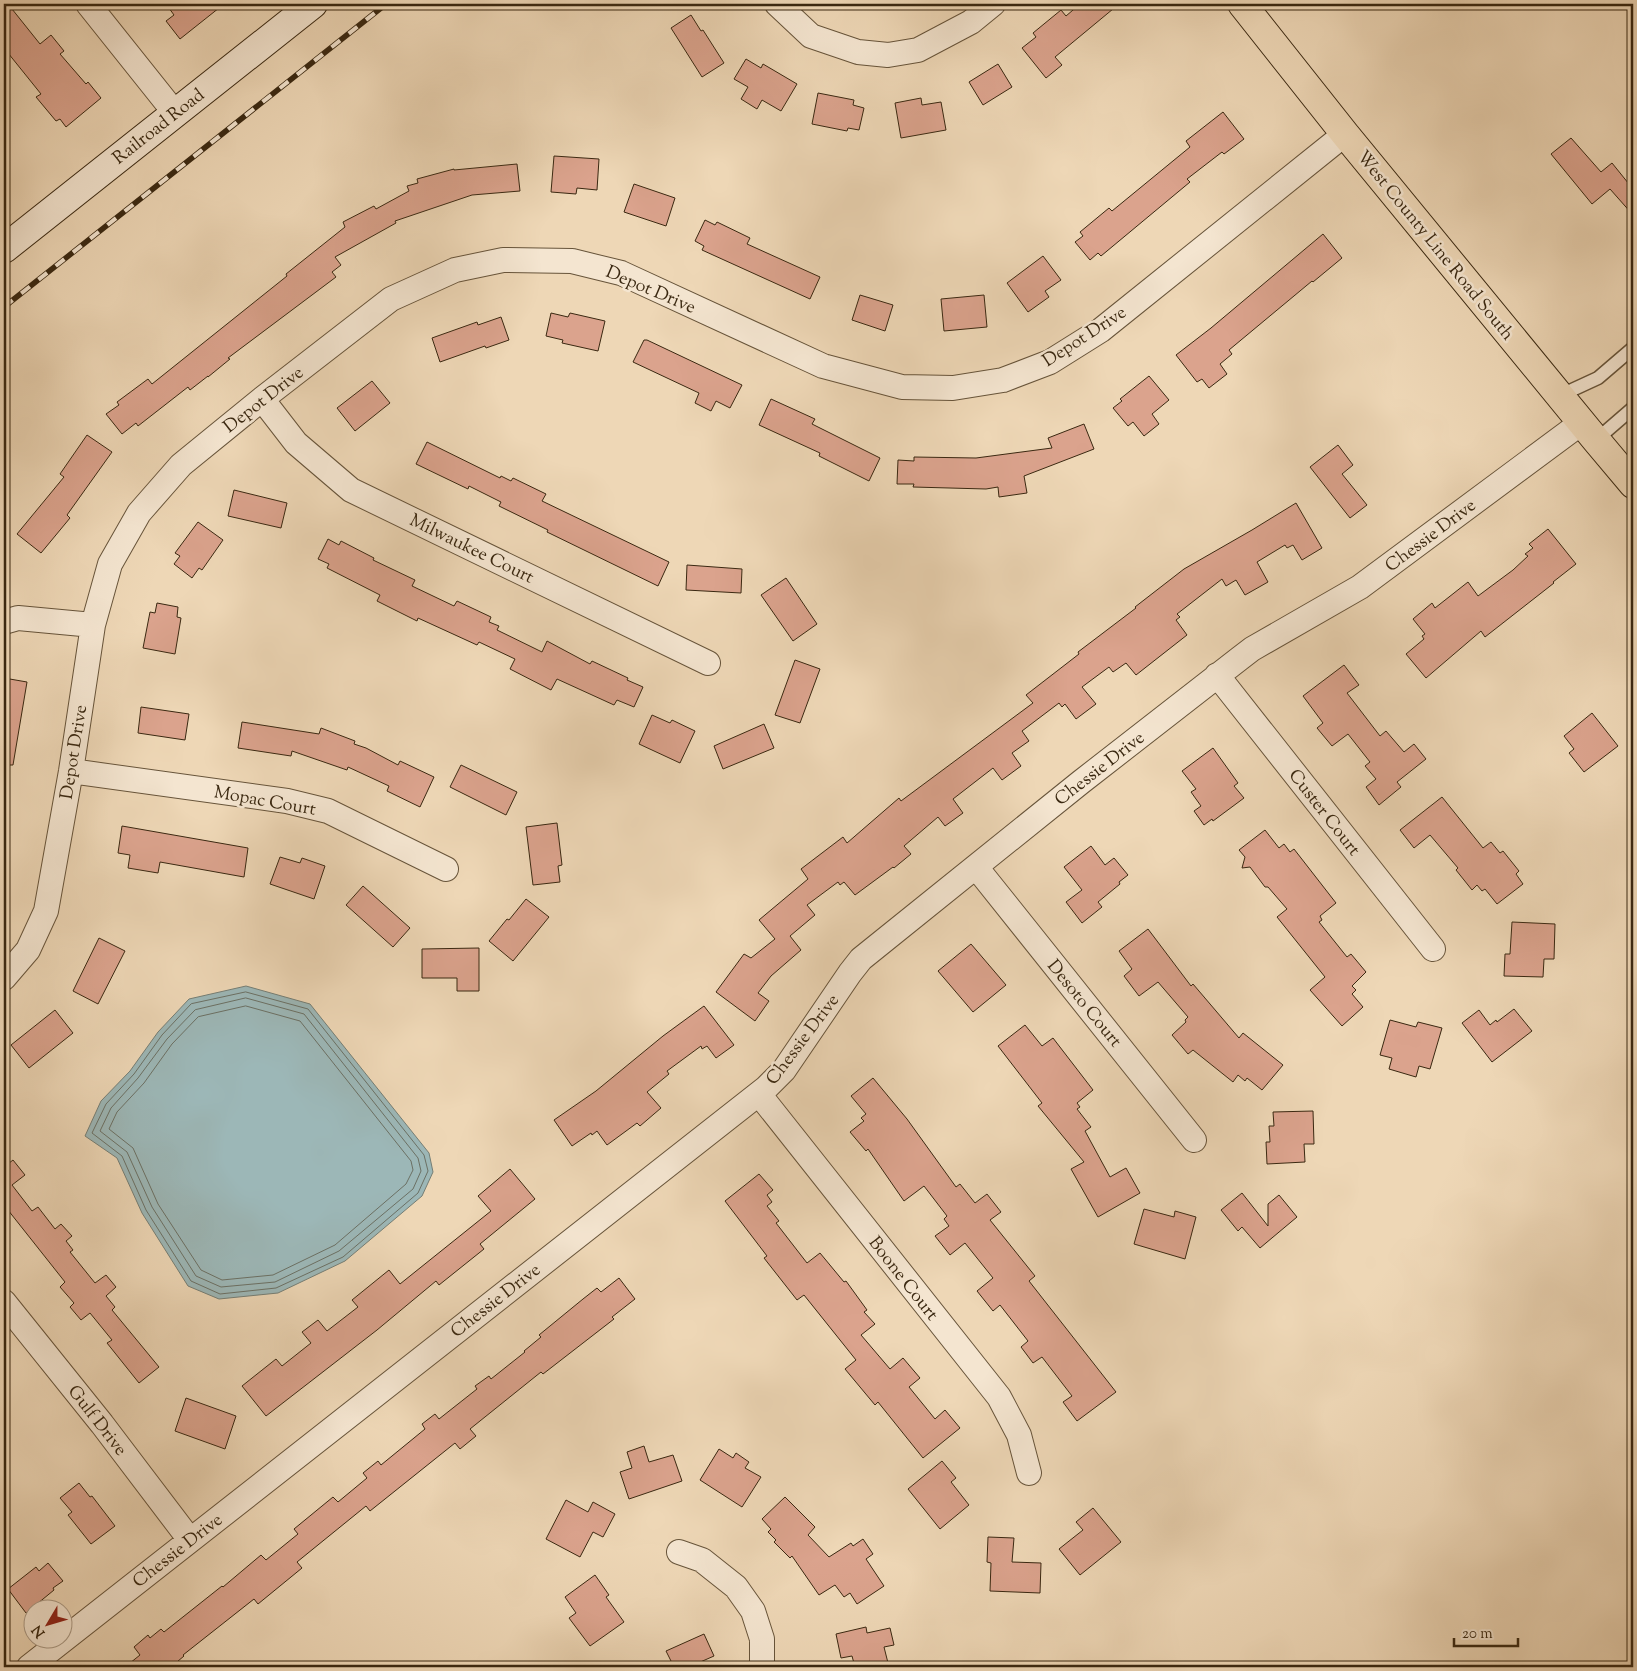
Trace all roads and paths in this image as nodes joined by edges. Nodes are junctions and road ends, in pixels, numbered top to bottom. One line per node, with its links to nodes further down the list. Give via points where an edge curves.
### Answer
1 (88, 4): 6 (street)
2 (313, 4): 6 (street, Railroad Road)
3 (777, 4): 4 (street, via 811,36 858,52 888,55 918,50 971,22)
4 (993, 4)
5 (1242, 4): 7 (main road, West County Line Road South)
6 (175, 113): 8 (street, Railroad Road)
7 (1345, 134): 10 (main road, West County Line Road South); 11 (street, Depot Drive, via 1101,330 1050,362 1003,380 953,388 902,386 823,366 621,273 572,261 503,260 455,270 391,300)
8 (4, 249)
9 (1633, 348): 10 (lane, via 1598,378)
10 (1559, 396): 13 (main road, West County Line Road South)
11 (262, 400): 16 (street, Depot Drive, via 180,465 139,513 110,564); 17 (street, Milwaukee Court, via 296,444 351,490)
12 (1633, 408): 13 (lane)
13 (1588, 432): 14 (main road, West County Line Road South); 18 (street, Chessie Drive, via 1360,587 1252,649)
14 (1633, 484)
15 (4, 622): 16 (street, via 18,618)
16 (93, 625): 19 (street, Depot Drive)
17 (708, 663)
18 (1217, 675): 20 (street, Chessie Drive); 22 (street, Custer Court)
19 (71, 771): 21 (street, Mopac Court, via 288,801 328,811); 23 (street, Depot Drive, via 46,911 28,950)
20 (976, 867): 24 (street, Chessie Drive, via 861,959 784,1070); 25 (street, Desoto Court)
21 (446, 869)
22 (1433, 948)
23 (4, 978)
24 (759, 1094): 27 (street, Boone Court, via 999,1397 1019,1435); 28 (street, Chessie Drive)
25 (1194, 1140)
26 (6, 1308): 28 (street, Gulf Drive, via 108,1432)
27 (1029, 1473)
28 (190, 1540): 30 (street, Chessie Drive)
29 (679, 1552): 31 (street, via 702,1560 736,1587 753,1611 762,1639)
30 (29, 1667)
31 (762, 1667)

